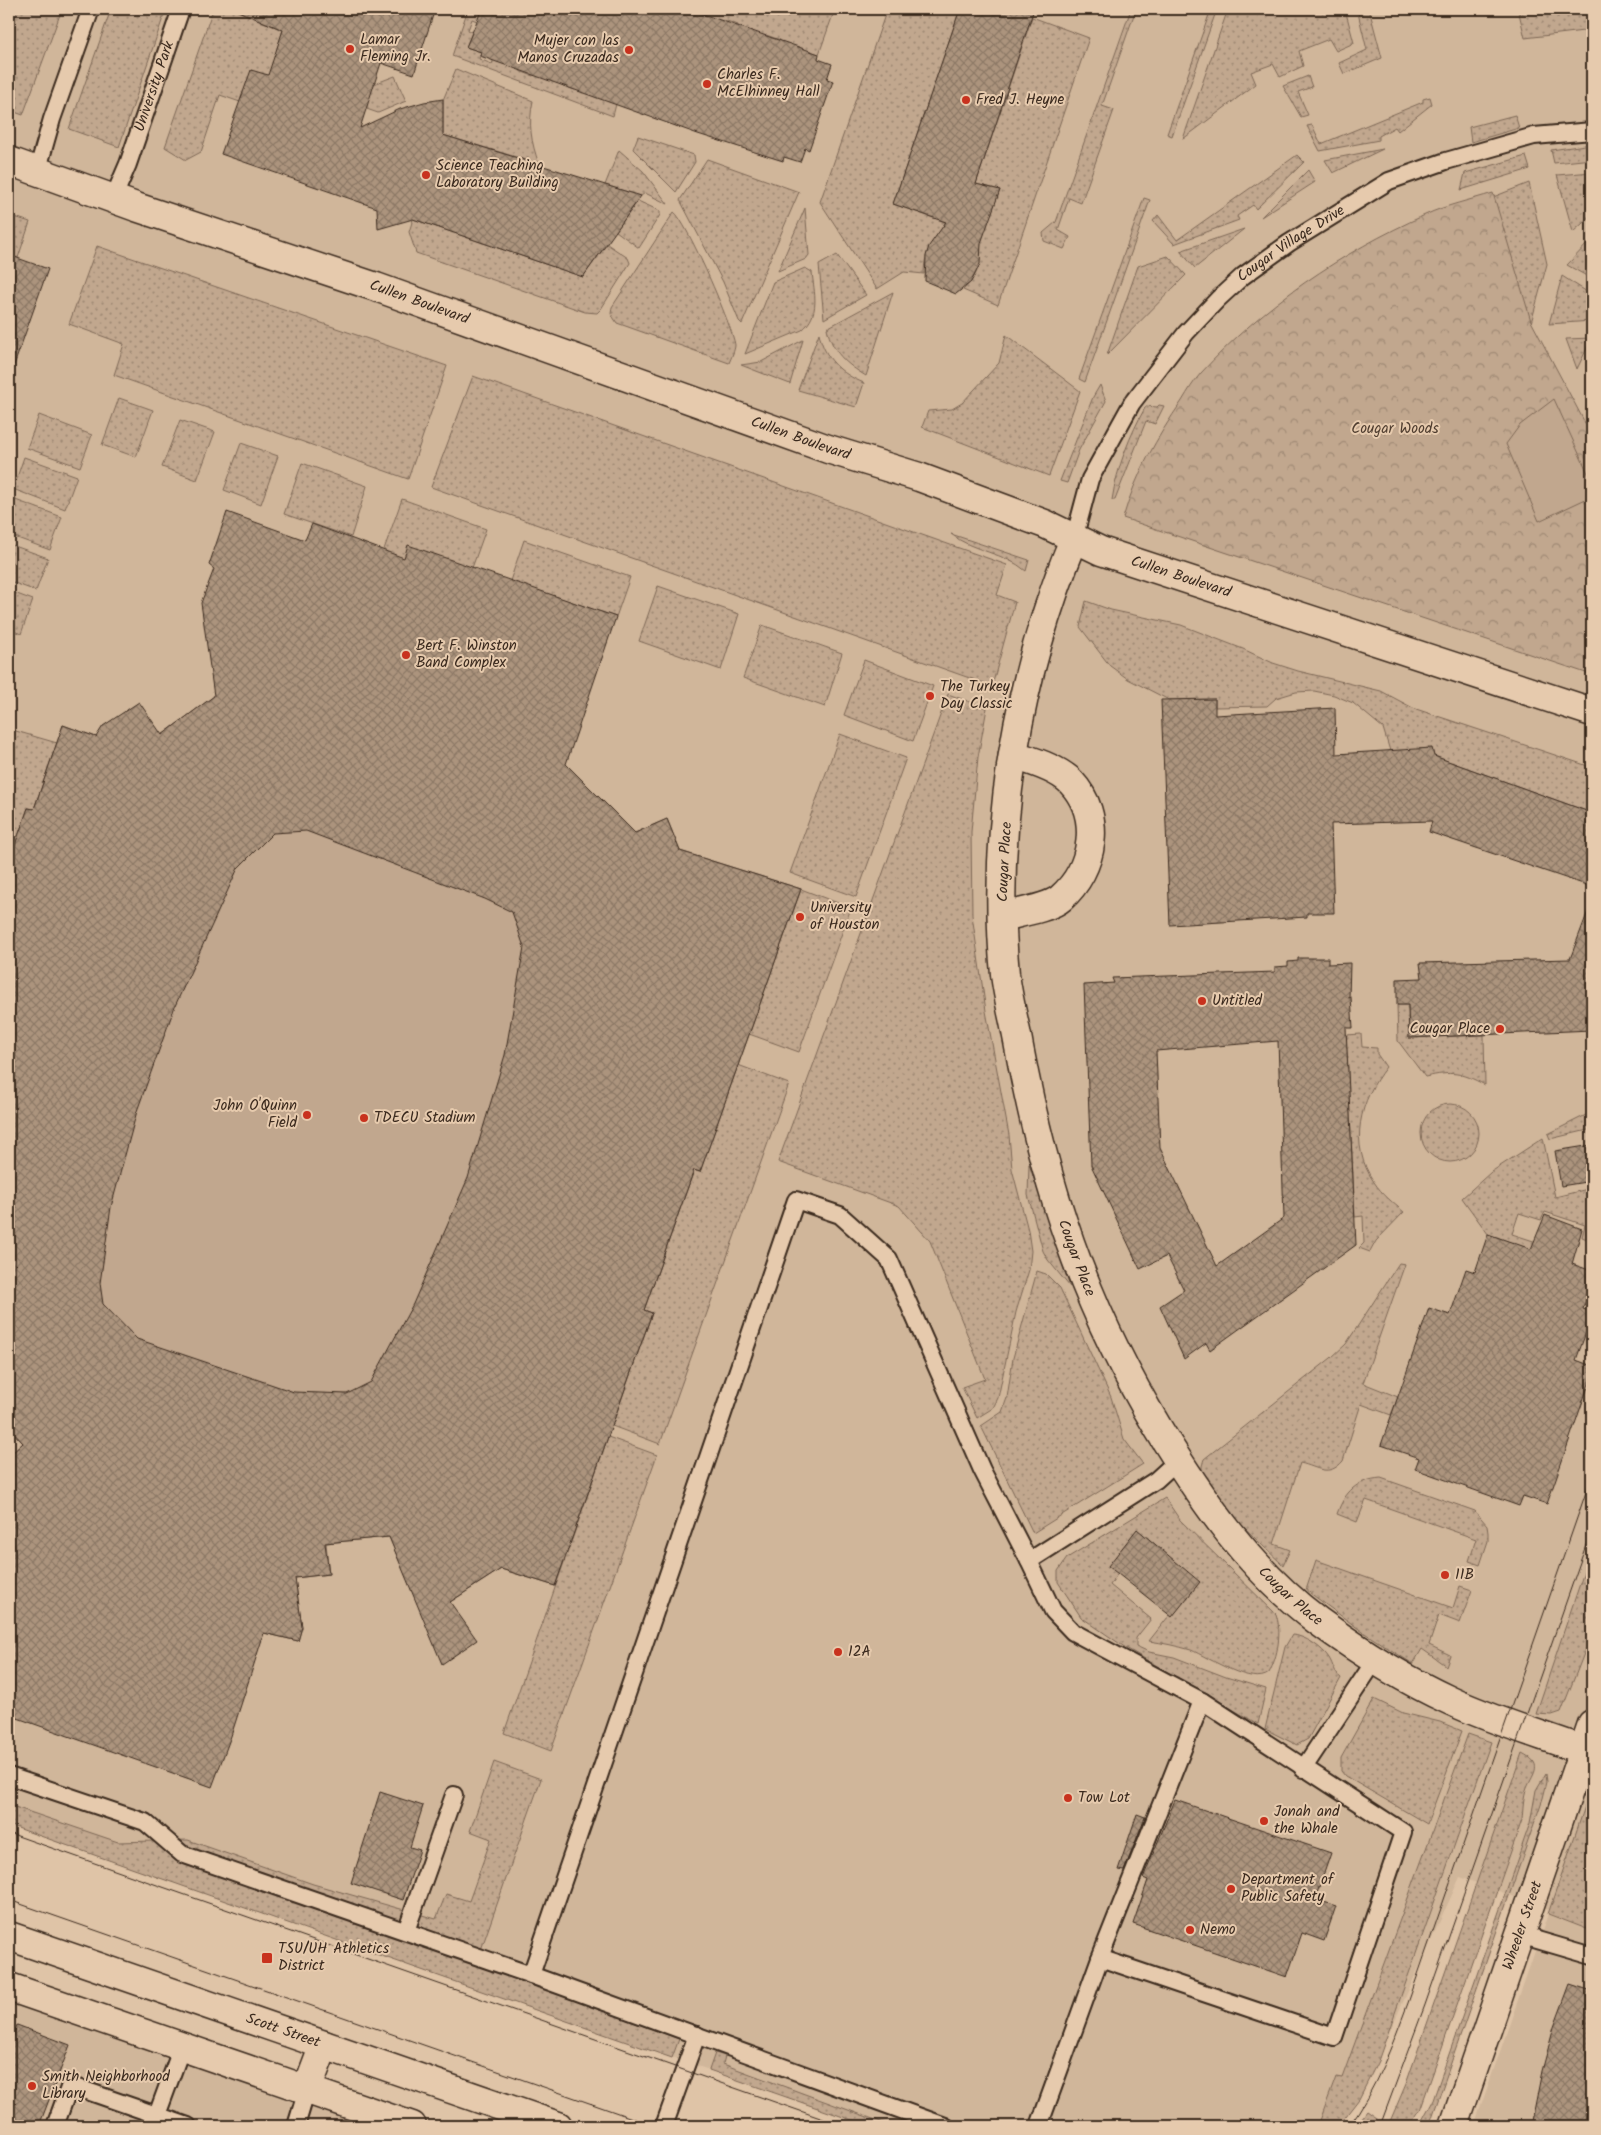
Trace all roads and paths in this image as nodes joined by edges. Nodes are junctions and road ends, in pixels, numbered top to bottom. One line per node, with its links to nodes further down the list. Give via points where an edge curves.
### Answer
1 (91, 9): 5 (lane)
2 (181, 9): 6 (lane, University Park)
3 (1592, 131): 7 (lane, Cougar Village Drive, via 1534,136 1389,181 1289,243 1243,276 1186,333 1132,403 1086,490)
4 (9, 161): 5 (street, Cullen Boulevard)
5 (37, 172): 6 (street, Cullen Boulevard)
6 (113, 199): 7 (street, Cullen Boulevard, via 386,290 828,449 919,477 1045,524)
7 (1074, 539): 8 (street, Cullen Boulevard, via 1110,554); 9 (street, Cougar Place, via 1036,646)
8 (1592, 712)
9 (1013, 755): 10 (street, Cougar Place, via 1003,851); 10 (street, via 1039,763 1071,782 1088,807 1092,842 1079,877 1060,900)
10 (1002, 917): 11 (street, Cougar Place, via 1006,977 1032,1116 1054,1196 1106,1334)
11 (1178, 1460): 12 (lane, via 1156,1480); 13 (street, Cougar Place, via 1227,1530 1283,1590 1317,1620)
12 (1028, 1561): 14 (lane, via 1053,1611 1073,1632); 25 (lane, via 982,1470 889,1259 840,1215 796,1200)
13 (1376, 1659): 16 (street, Cougar Place, via 1452,1702); 17 (lane)
14 (1202, 1701): 17 (lane); 24 (lane)
15 (1592, 1724): 16 (street, Wheeler Street)
16 (1583, 1750): 21 (street, Wheeler Street)
17 (1303, 1769): 24 (lane, via 1403,1832 1334,2037)
18 (9, 1776): 20 (lane, via 145,1822 182,1854)
19 (454, 1795): 20 (lane)
20 (406, 1932): 25 (lane)
21 (1520, 1935): 23 (lane); 40 (street, Wheeler Street)
22 (9, 1936): 28 (street, Scott Street)
23 (1592, 1956)
24 (1100, 1958): 39 (lane)
25 (531, 1975): 27 (lane)
26 (9, 1987): 29 (street)
27 (697, 2035): 37 (lane); 38 (lane)
28 (324, 2045): 30 (street); 36 (street, Scott Street)
29 (182, 2047): 30 (street); 31 (lane)
30 (307, 2090): 32 (street); 35 (lane)
31 (157, 2115): 33 (lane, via 70,2085); 34 (lane)
32 (406, 2125)
33 (55, 2126)
34 (188, 2126)
35 (296, 2126)
36 (558, 2126)
37 (664, 2126)
38 (945, 2126)
39 (1039, 2126)
40 (1454, 2126)

